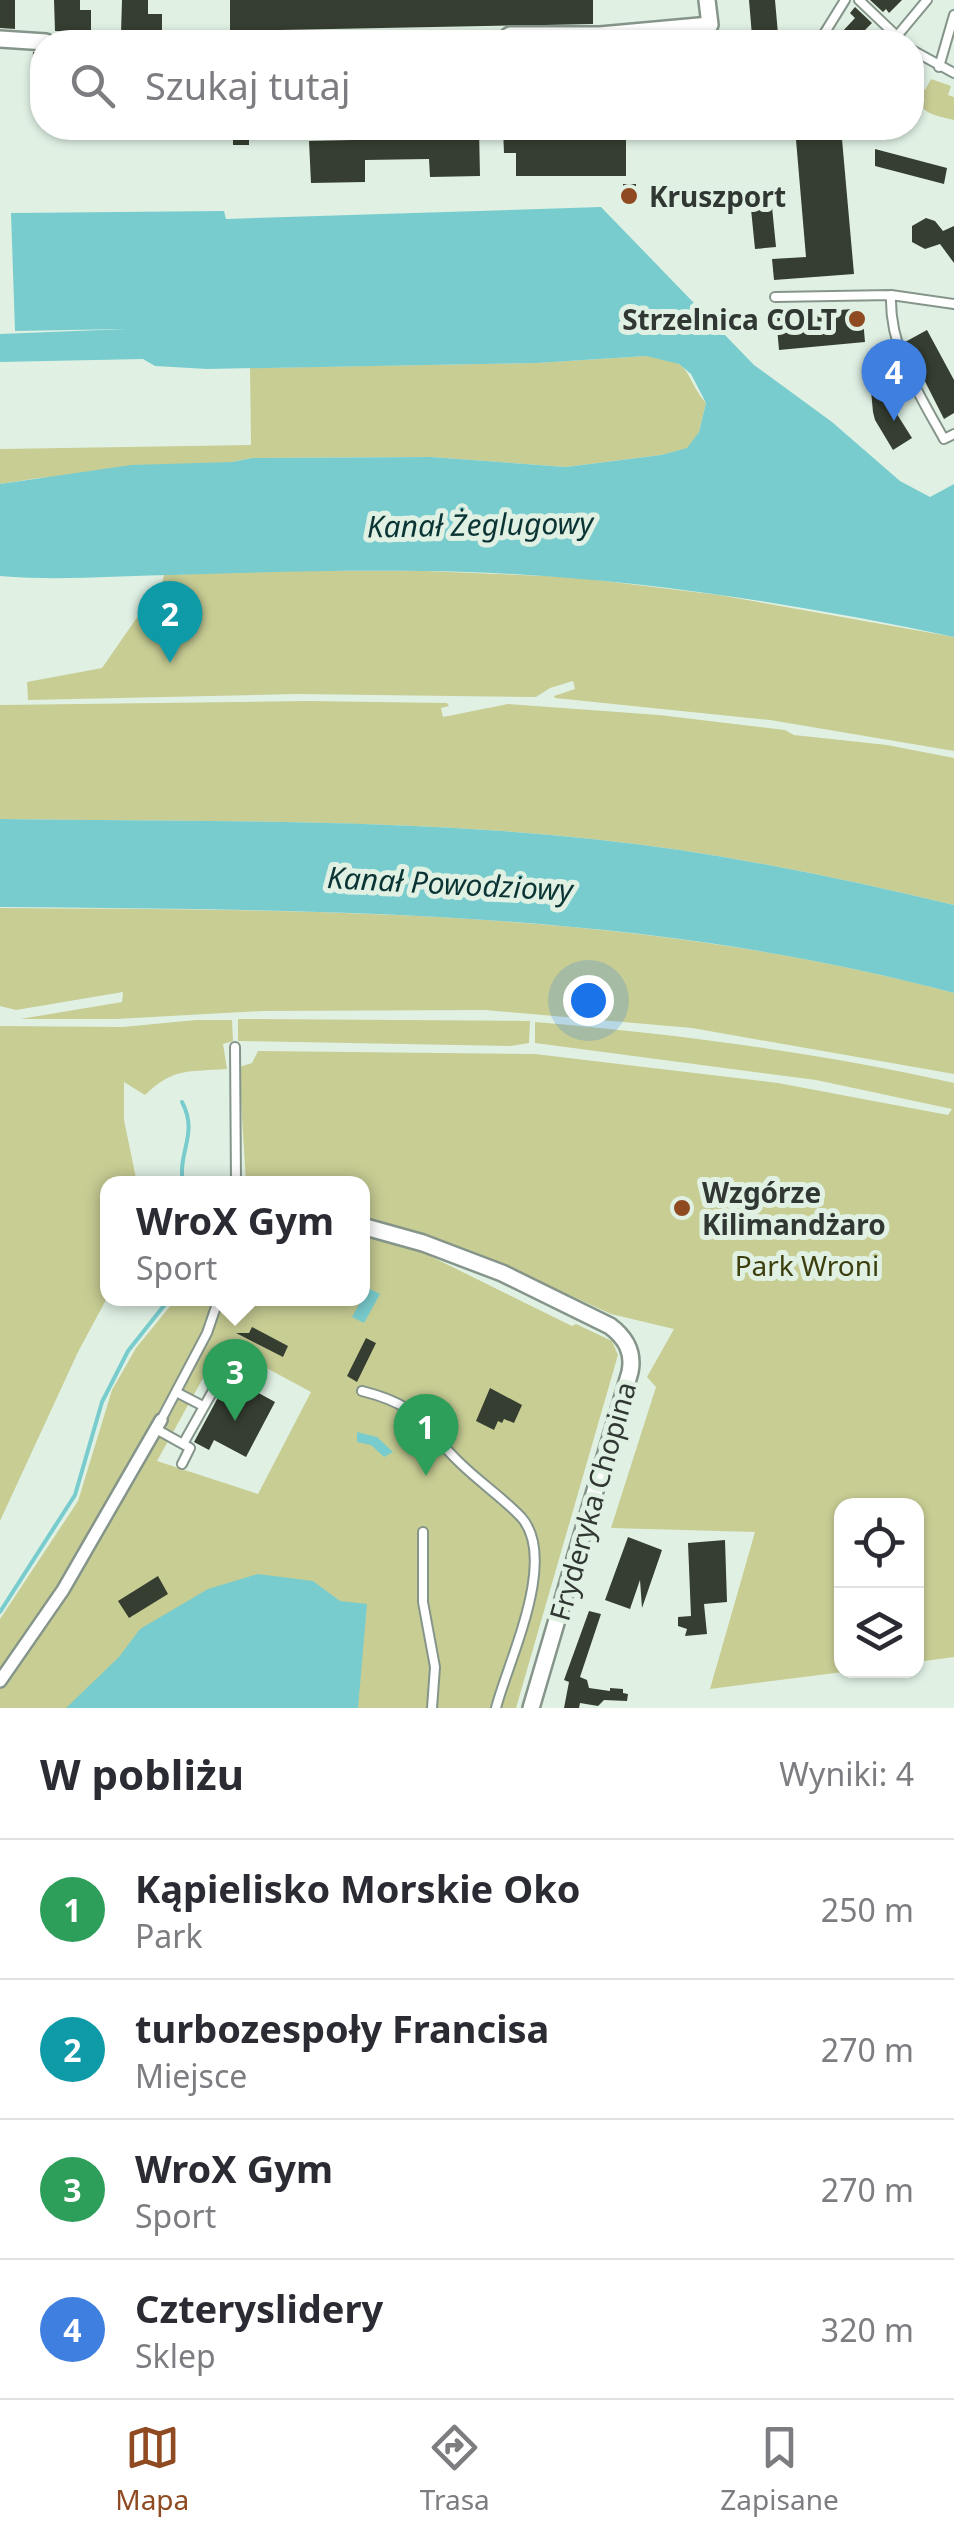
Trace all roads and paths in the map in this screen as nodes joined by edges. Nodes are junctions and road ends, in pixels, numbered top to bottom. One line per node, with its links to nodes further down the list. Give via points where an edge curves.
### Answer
1 (707, 0): 6 (street, via 710,25)
2 (846, 0): 7 (lane)
3 (859, 0): 8 (lane)
4 (927, 0): 9 (lane)
5 (954, 15): 13 (lane)
6 (655, 30)
7 (827, 30)
8 (891, 30)
9 (906, 30)
10 (0, 39): 11 (street)
11 (30, 41)
12 (924, 57): 13 (lane)
13 (940, 67): 14 (lane)
14 (954, 72)
15 (890, 295): 16 (lane); 17 (lane); 18 (lane, via 896,339 912,380 944,438)
16 (775, 297)
17 (954, 304)
18 (954, 434)
19 (235, 1048): 20 (lane)
20 (236, 1176)
21 (370, 1228): 34 (street, Fryderyka Chopina, via 502,1272 610,1326 630,1351 630,1372)
22 (215, 1306): 25 (lane)
23 (233, 1354): 26 (lane)
24 (362, 1391): 33 (lane, via 409,1407 531,1534 535,1578)
25 (176, 1392): 26 (lane); 27 (lane)
26 (204, 1406): 28 (lane)
27 (159, 1424): 28 (lane); 31 (street, via 63,1590)
28 (183, 1444): 29 (lane, via 190,1448)
29 (182, 1464)
30 (423, 1532): 32 (lane, via 423,1602 435,1667)
31 (0, 1681)
32 (432, 1708)
33 (496, 1708)
34 (531, 1708)

